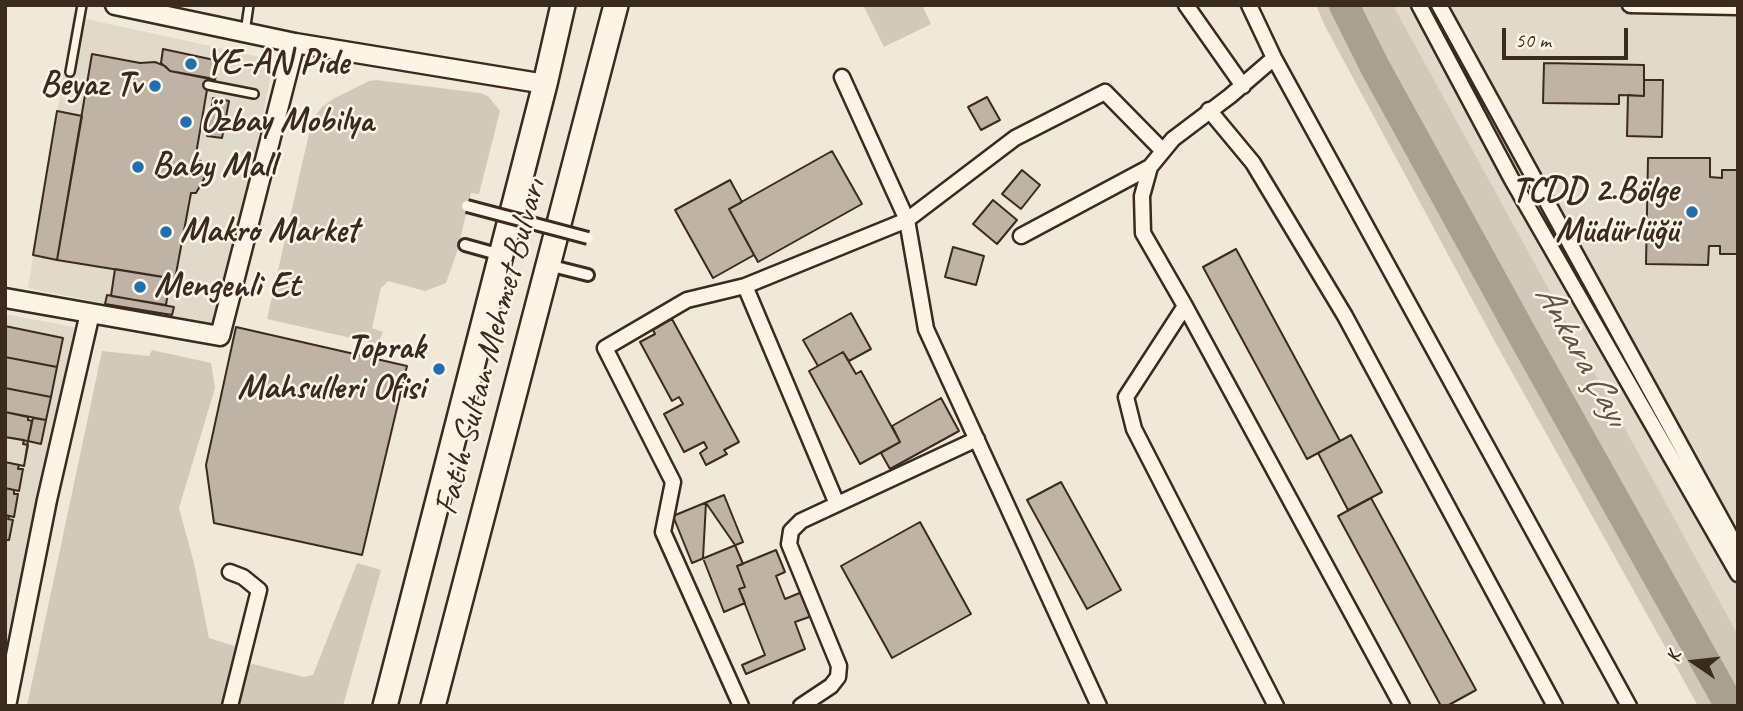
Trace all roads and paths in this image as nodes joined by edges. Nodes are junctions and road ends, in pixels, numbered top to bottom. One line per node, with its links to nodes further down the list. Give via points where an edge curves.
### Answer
1 (82, 5): 15 (lane)
2 (115, 5): 12 (street)
3 (249, 5): 12 (lane)
4 (563, 5): 17 (highway, Fatih Sultan Mehmet Bulvarı)
5 (616, 5): 30 (highway, Fatih Sultan Mehmet Bulvarı)
6 (1186, 5): 19 (street)
7 (1249, 5): 14 (street)
8 (1419, 5): 40 (street, via 1511,178)
9 (1439, 5): 38 (street)
10 (1630, 5): 11 (street)
11 (1738, 7)
12 (245, 33): 13 (street)
13 (295, 43): 17 (street); 35 (street, via 220,336)
14 (1274, 58): 19 (street); 51 (street)
15 (70, 72)
16 (842, 77): 25 (street)
17 (545, 84): 29 (highway, Fatih Sultan Mehmet Bulvarı)
18 (208, 85): 20 (lane)
19 (1243, 86): 21 (street)
20 (254, 94)
21 (1209, 110): 22 (street); 50 (street, via 1253,163 1345,316)
22 (1163, 151): 23 (street); 25 (street, via 1105,92 1015,138)
23 (1150, 167): 26 (street); 34 (street, via 1142,196 1143,233)
24 (467, 206): 27 (street, bridge)
25 (907, 220): 32 (street); 36 (street, via 926,329)
26 (1021, 236)
27 (588, 238)
28 (465, 245): 29 (street)
29 (501, 255): 43 (highway, Fatih Sultan Mehmet Bulvarı)
30 (548, 265): 31 (street); 44 (highway, Fatih Sultan Mehmet Bulvarı)
31 (588, 275)
32 (745, 286): 37 (street); 45 (street, via 687,300 605,348 673,482 663,532)
33 (5, 298): 35 (street)
34 (1185, 306): 48 (street, via 1126,397 1134,429); 49 (street)
35 (90, 313): 41 (street)
36 (977, 439): 37 (street); 47 (street)
37 (837, 504): 46 (street, via 801,521 791,531 789,544 839,666 831,686)
38 (1738, 550)
39 (230, 572): 42 (street, via 259,590)
40 (1737, 573)
41 (6, 706)
42 (230, 706)
43 (385, 706)
44 (433, 706)
45 (741, 706)
46 (801, 706)
47 (1100, 706)
48 (1275, 706)
49 (1402, 706)
50 (1555, 706)
51 (1629, 706)

